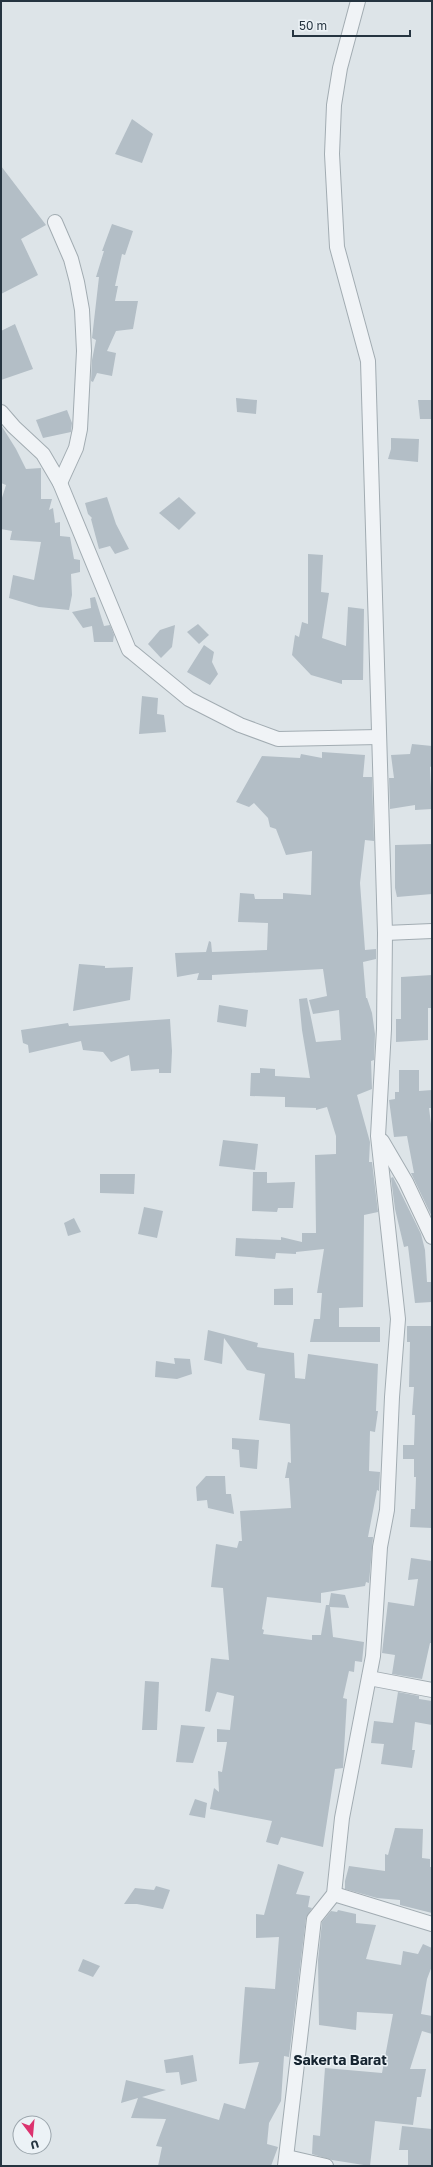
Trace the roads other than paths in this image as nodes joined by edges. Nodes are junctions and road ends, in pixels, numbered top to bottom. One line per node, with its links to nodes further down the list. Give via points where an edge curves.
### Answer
1 (358, 1): 5 (street, via 340,68 334,105 332,154 336,247 368,361)
2 (55, 222): 4 (street, via 71,259 77,282 82,310 84,351 80,429 76,448)
3 (1, 412): 4 (street, via 43,454)
4 (60, 483): 5 (street, via 129,650 189,700 240,725 278,739)
5 (379, 737): 7 (street)
6 (432, 931): 7 (street)
7 (385, 933): 8 (street, via 384,1029)
8 (378, 1136): 9 (street, via 406,1182); 10 (street, via 398,1319 386,1510 380,1547 373,1656)
9 (432, 1237)
10 (369, 1678): 11 (street); 12 (street, via 342,1818)
11 (432, 1690)
12 (334, 1894): 13 (street); 14 (street, via 314,1919)
13 (432, 1924)
14 (286, 2162): 15 (street)
15 (326, 2166)

